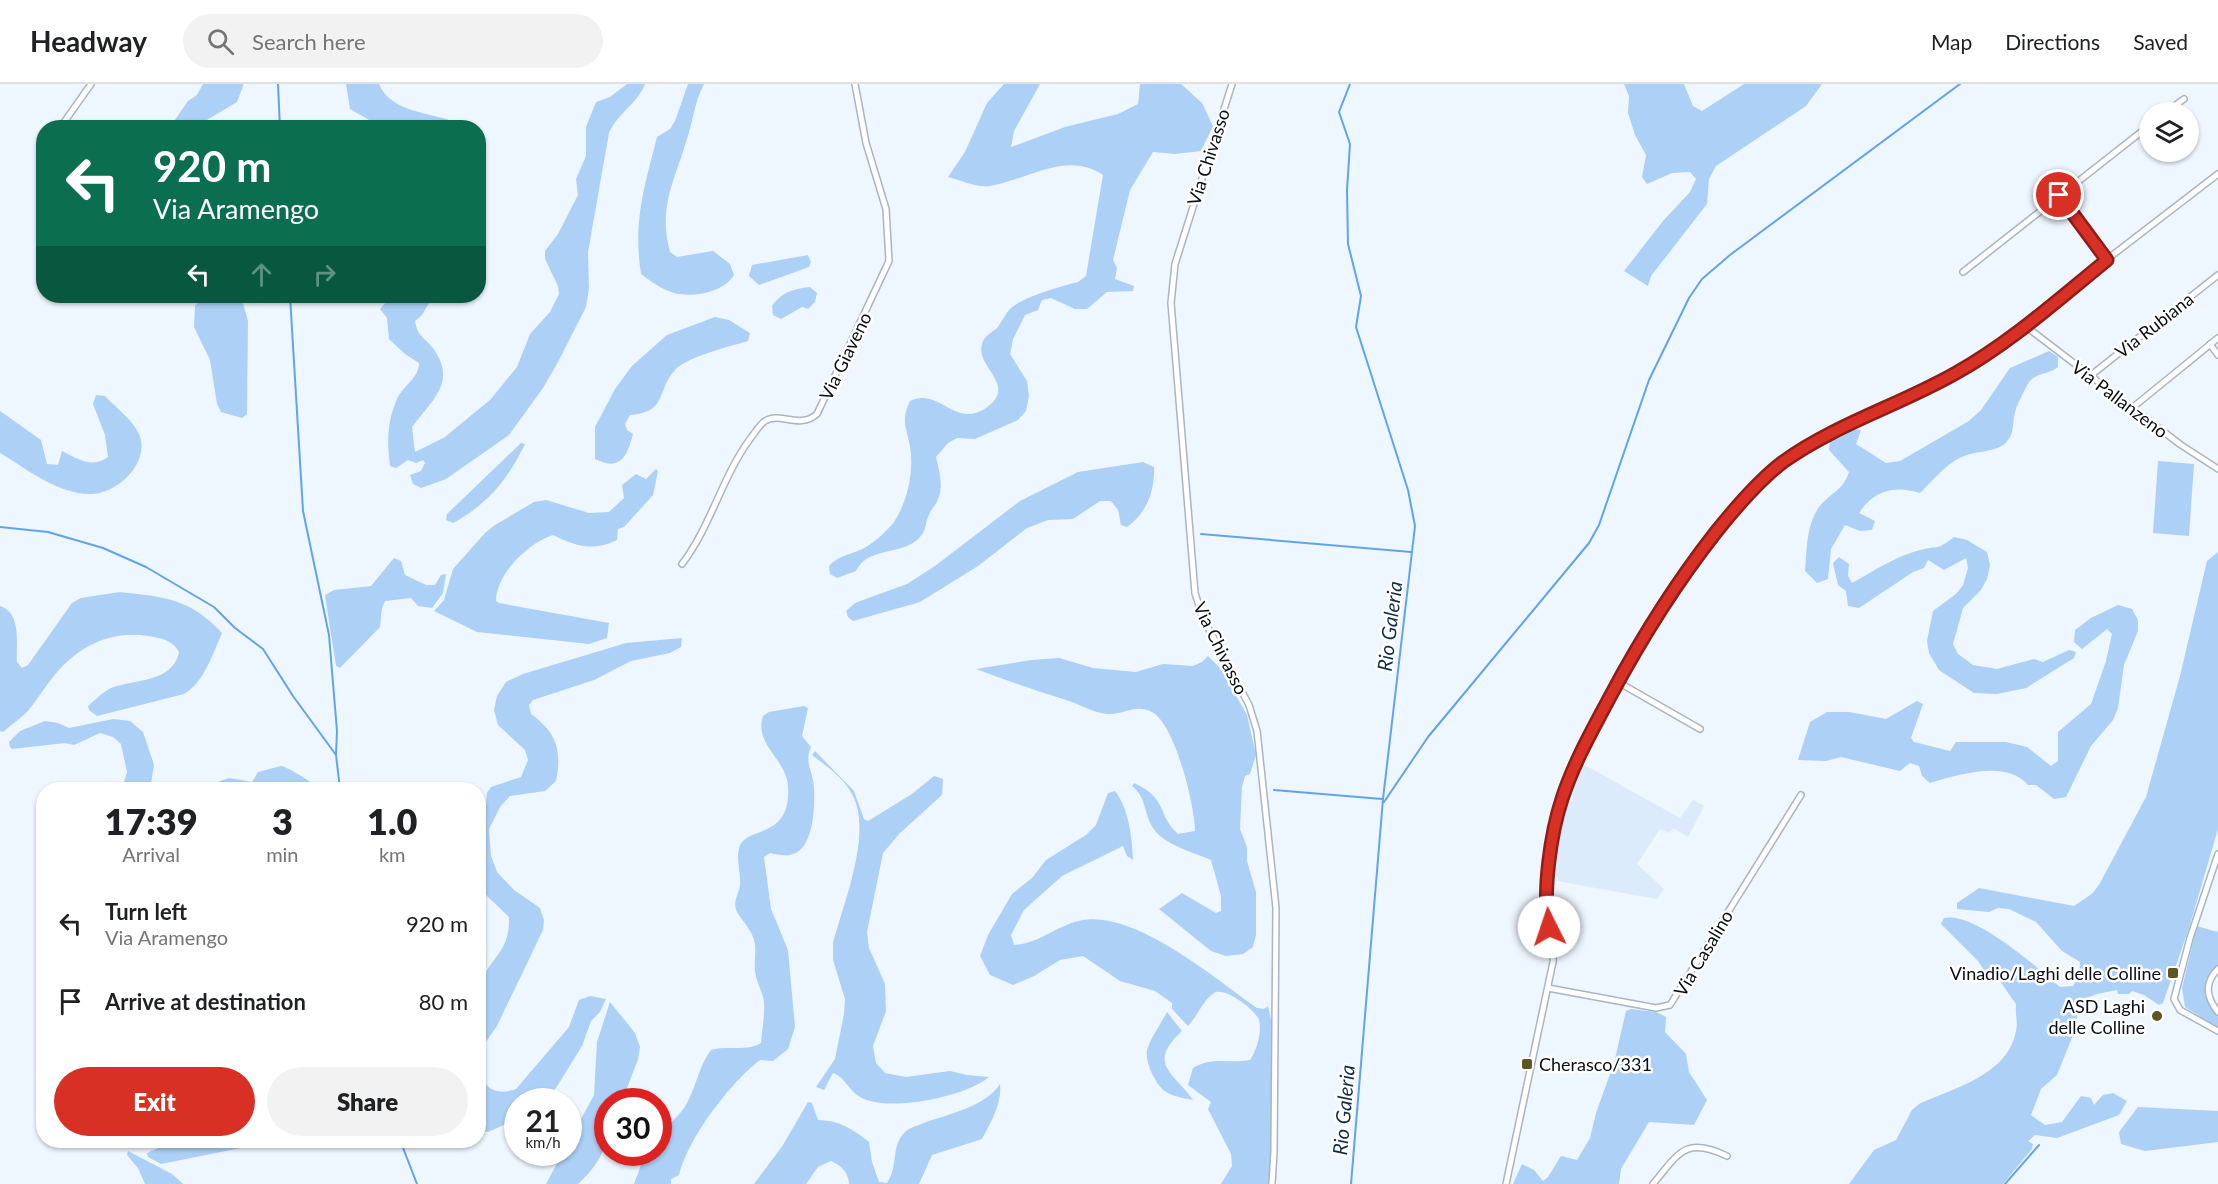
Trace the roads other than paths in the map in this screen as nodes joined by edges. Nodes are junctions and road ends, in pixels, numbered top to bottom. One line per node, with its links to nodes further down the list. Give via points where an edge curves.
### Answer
1 (91, 84): 6 (street)
2 (855, 84): 20 (street, Via Giaveno, via 866,142 886,209 888,266 817,414 803,421 776,418 762,423 739,455 697,542)
3 (1232, 84): 30 (street, Via Chivasso, via 1175,264 1171,303 1195,593 1202,616 1249,705 1257,731 1269,829 1277,966)
4 (2184, 99): 5 (street)
5 (2180, 102)
6 (66, 120)
7 (2139, 133): 9 (street)
8 (2218, 174): 10 (street)
9 (2059, 195): 10 (street); 11 (street)
10 (2107, 260): 13 (street)
11 (1963, 272)
12 (2218, 275): 17 (street, Via Rubiana)
13 (2024, 325): 17 (street, Via Pallanzeno); 21 (street, via 1959,372 1830,434 1769,474 1733,512 1669,594)
14 (2218, 338): 15 (street)
15 (2210, 344): 16 (street); 18 (street)
16 (2218, 355)
17 (2090, 376): 18 (street, Via Pallanzeno)
18 (2132, 408): 19 (street, Via Pallanzeno)
19 (2218, 470)
20 (682, 564)
21 (1618, 682): 22 (street); 26 (street, via 1573,768 1556,823 1546,902 1554,953)
22 (1700, 729)
23 (1801, 795): 26 (street, Via Casalino, via 1670,1005 1656,1008)
24 (2218, 854): 28 (street, via 2174,999 2180,1010)
25 (2218, 969): 27 (street, via 2208,987)
26 (1548, 988): 31 (street)
27 (2218, 1012)
28 (2218, 1031)
29 (1727, 1156): 32 (street, via 1703,1147 1688,1147 1674,1157)
30 (1272, 1184)
31 (1506, 1184)
32 (1653, 1184)

